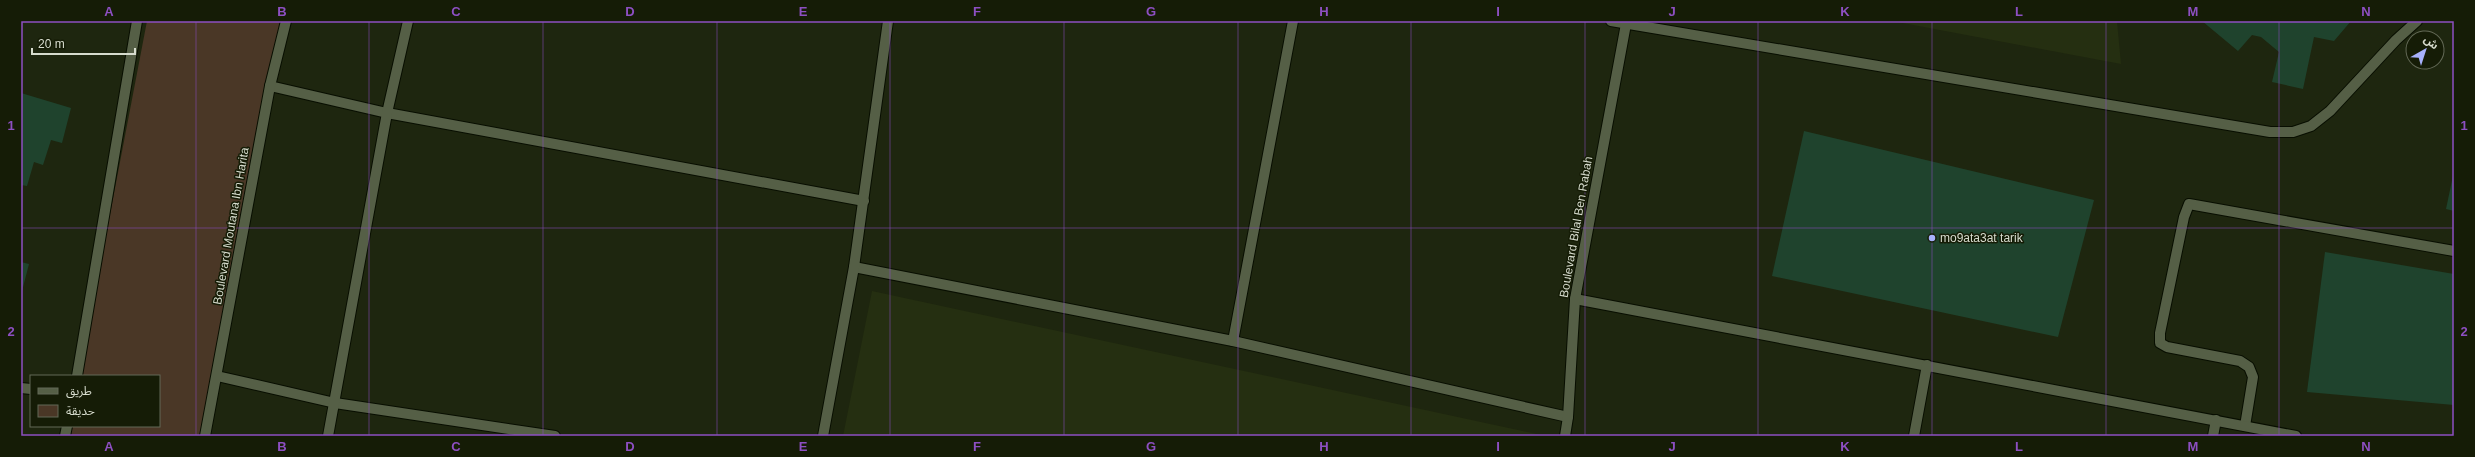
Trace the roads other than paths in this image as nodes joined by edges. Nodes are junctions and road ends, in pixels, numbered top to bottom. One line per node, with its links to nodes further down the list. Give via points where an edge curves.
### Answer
1 (137, 21): 17 (street)
2 (286, 21): 9 (street, Boulevard Moutana Ibn Harita)
3 (408, 21): 10 (street)
4 (888, 21): 11 (street)
5 (1293, 21): 15 (street)
6 (1611, 21): 8 (street)
7 (2417, 21): 8 (street, via 2330,111 2311,126 2293,132 2270,132)
8 (1626, 24): 14 (street, Boulevard Bilal Ben Rabah)
9 (270, 86): 10 (street); 18 (street, Boulevard Moutana Ibn Harita)
10 (387, 113): 11 (street); 19 (street)
11 (864, 201): 13 (street)
12 (2454, 251): 22 (street, via 2189,204 2184,217 2160,343 2167,347 2240,361 2249,367 2253,377)
13 (854, 267): 15 (street); 26 (street)
14 (1575, 299): 16 (street); 20 (street, Boulevard Bilal Ben Rabah)
15 (1233, 341): 20 (street)
16 (1928, 365): 21 (street); 28 (street)
17 (77, 375)
18 (217, 376): 19 (street); 23 (street, Boulevard Moutana Ibn Harita)
19 (335, 403): 24 (street); 25 (street)
20 (1568, 417): 27 (street, Boulevard Bilal Ben Rabah)
21 (2216, 420): 22 (street); 29 (street)
22 (2245, 426): 30 (street)
23 (205, 436)
24 (328, 436)
25 (555, 436)
26 (823, 436)
27 (1565, 436)
28 (1914, 436)
29 (2213, 436)
30 (2296, 436)

